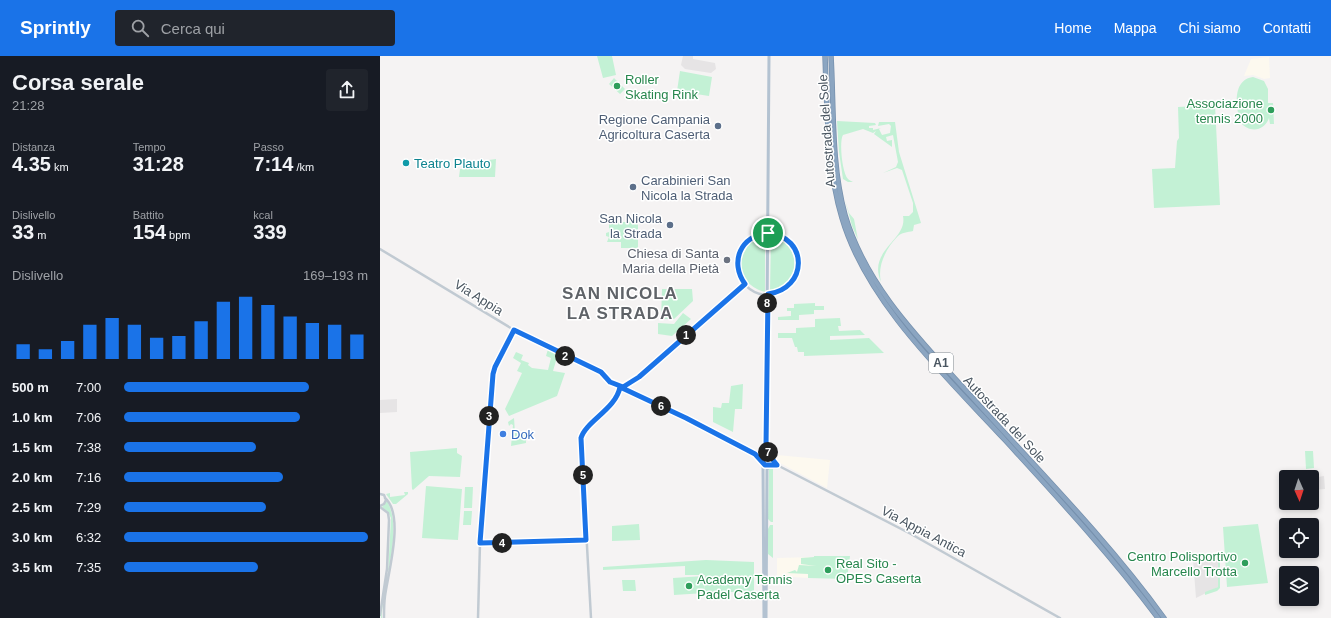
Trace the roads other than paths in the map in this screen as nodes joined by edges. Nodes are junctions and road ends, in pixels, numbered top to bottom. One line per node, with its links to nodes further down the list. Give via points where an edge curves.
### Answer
1 (769, 56): 4 (main road)
2 (825, 56): 30 (highway, Autostrada del Sole / A1, via 836,196 850,240 875,290 947,378 1119,567)
3 (831, 56): 31 (highway, Autostrada del Sole / A1, via 836,168 840,195 854,239 879,287 914,332 1122,563)
4 (768, 233): 6 (street, via 752,237 739,252 737,267); 7 (main road); 7 (street, via 788,240 796,251 798,264 797,272 790,284 781,291)
5 (380, 249): 8 (street, Via Appia)
6 (745, 284): 7 (street, via 753,290); 9 (street, via 639,377)
7 (768, 294): 10 (main road)
8 (514, 330): 9 (street, Via Appia, via 601,372 610,382); 23 (street, via 495,367 489,404)
9 (621, 387): 11 (street, Via Appia); 22 (street, via 609,407 582,435)
10 (766, 446): 12 (main road); 13 (main road)
11 (755, 454): 13 (street); 15 (street)
12 (769, 455): 13 (main road); 14 (main road)
13 (764, 456): 15 (main road)
14 (771, 459): 17 (main road); 18 (street, Via Appia Antica)
15 (761, 460): 16 (main road)
16 (764, 464): 17 (main road); 28 (main road)
17 (769, 464): 18 (street, Via Appia Antica); 28 (main road)
18 (777, 465): 29 (street, Via Appia Antica, via 911,534)
19 (381, 493): 20 (street)
20 (385, 498): 21 (street, via 384,504); 25 (street, via 393,509 393,548 384,597)
21 (380, 507): 24 (street, via 388,514 389,520 386,574)
22 (586, 540): 23 (street); 27 (street)
23 (480, 543): 26 (street)
24 (380, 615)
25 (384, 618)
26 (478, 618)
27 (591, 618)
28 (765, 618)
29 (1060, 618)
30 (1158, 618)
31 (1164, 618)

